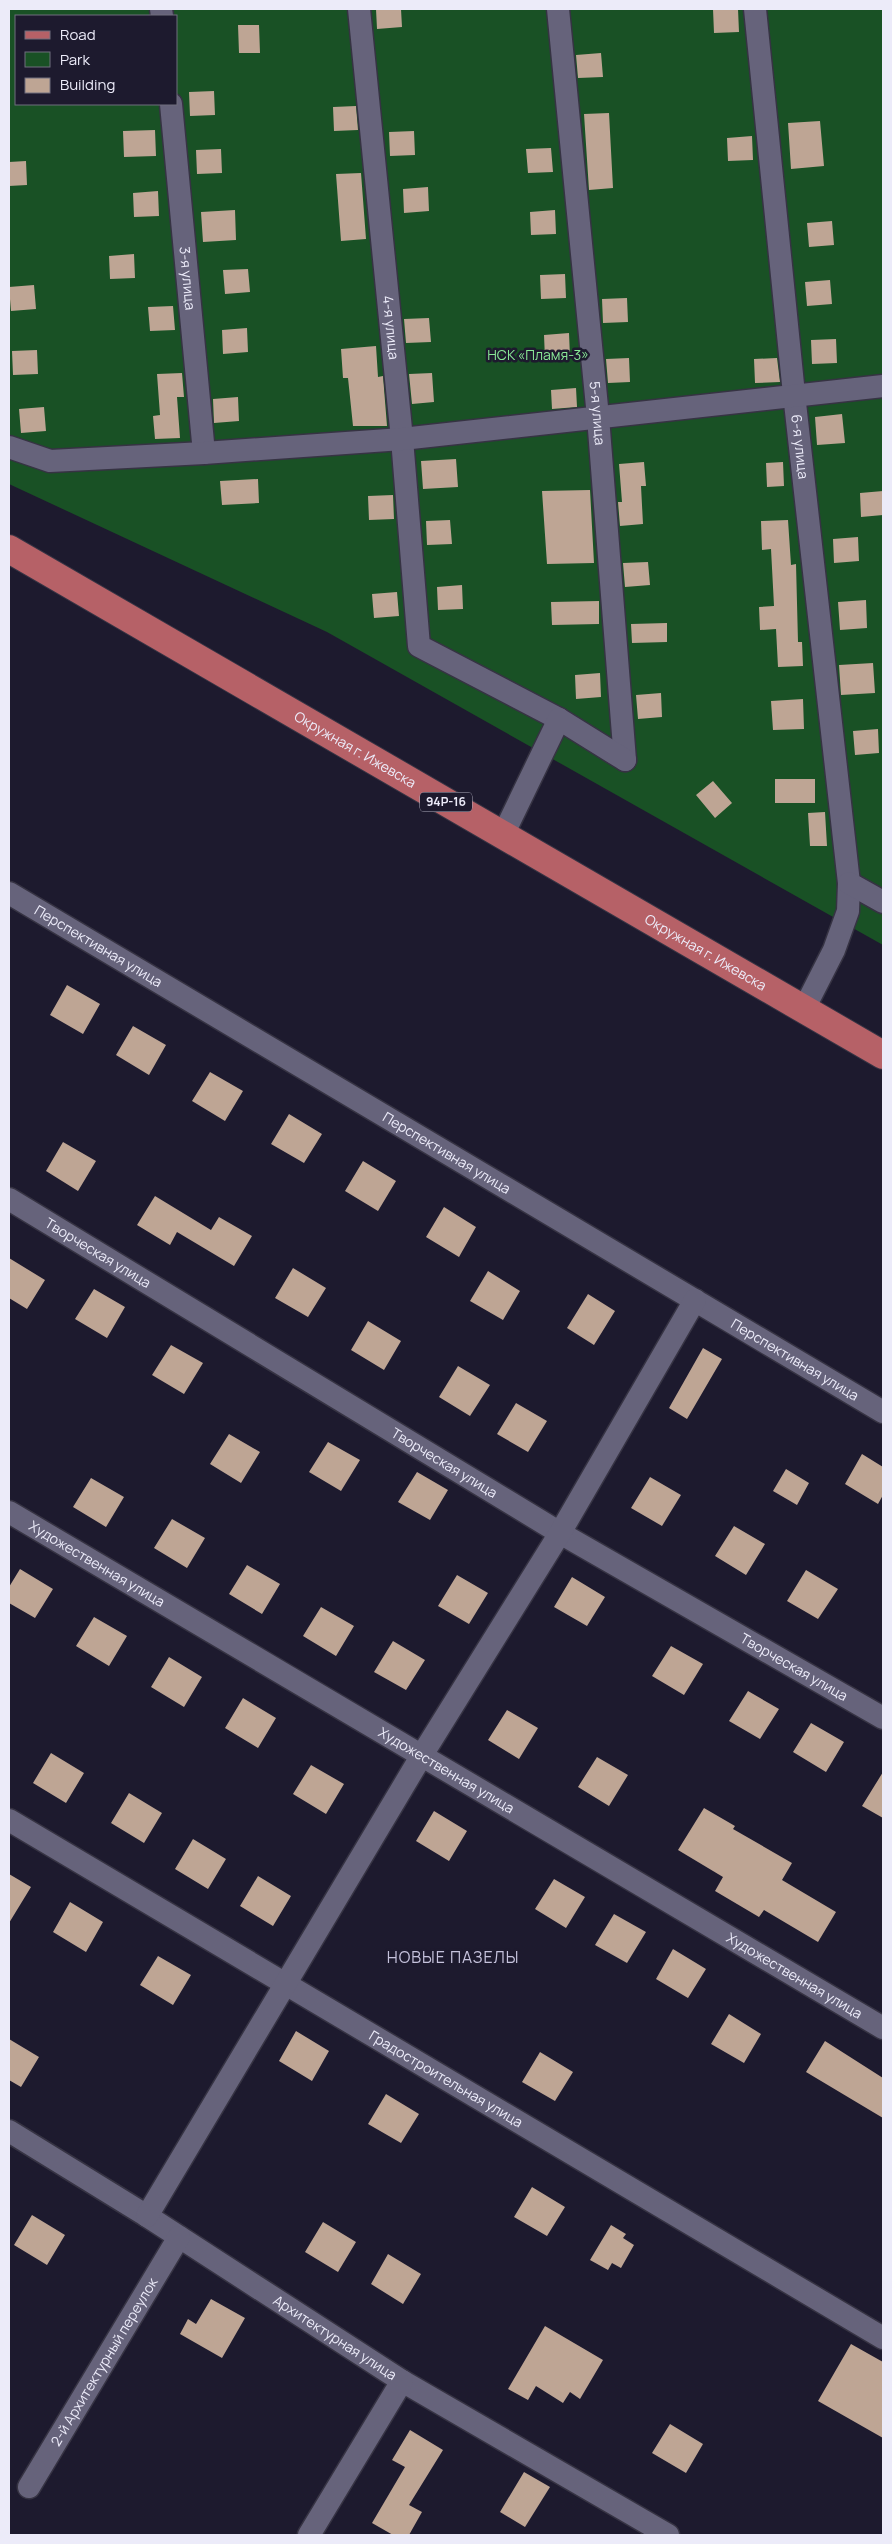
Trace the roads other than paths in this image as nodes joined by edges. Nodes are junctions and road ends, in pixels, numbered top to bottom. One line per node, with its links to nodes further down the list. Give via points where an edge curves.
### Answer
1 (359, 9): 8 (street, 4-я улица)
2 (558, 9): 7 (street, 5-я улица)
3 (755, 9): 6 (street, 6-я улица)
4 (170, 105): 10 (street, 3-я улица)
5 (883, 386): 6 (street)
6 (794, 394): 7 (street); 14 (street, 6-я улица)
7 (598, 417): 8 (street); 12 (street, 5-я улица, via 625,760)
8 (402, 439): 10 (street); 12 (street, 4-я улица, via 419,646)
9 (9, 447): 10 (street, via 50,461)
10 (204, 454)
11 (9, 549): 13 (main road, Окружная г. Ижевска / 94Р-16)
12 (559, 718): 13 (street)
13 (503, 834): 17 (main road, Окружная г. Ижевска / 94Р-16)
14 (849, 883): 16 (street); 17 (street, 6-я улица, via 848,911 834,950)
15 (9, 893): 20 (street, Перспективная улица)
16 (883, 902)
17 (804, 1009): 18 (main road, Окружная г. Ижевска / 94Р-16)
18 (883, 1055)
19 (9, 1199): 23 (street, Творческая улица)
20 (695, 1300): 21 (street, Перспективная улица); 23 (street)
21 (883, 1412)
22 (9, 1512): 25 (street, Художественная улица)
23 (560, 1533): 24 (street, Творческая улица); 25 (street)
24 (883, 1718)
25 (422, 1755): 27 (street); 28 (street, Художественная улица)
26 (9, 1820): 27 (street, Градостроительная улица)
27 (285, 1983): 30 (street); 32 (street, Градостроительная улица)
28 (883, 2028)
29 (9, 2132): 30 (street, Архитектурная улица)
30 (147, 2216): 31 (street, Архитектурная улица)
31 (179, 2237): 33 (street, Архитектурная улица); 34 (street, 2-й Архитектурный переулок)
32 (883, 2338)
33 (402, 2382): 35 (street, Архитектурная улица); 36 (street)
34 (29, 2487)
35 (643, 2529): 37 (street, Архитектурная улица)
36 (309, 2535)
37 (668, 2535)

